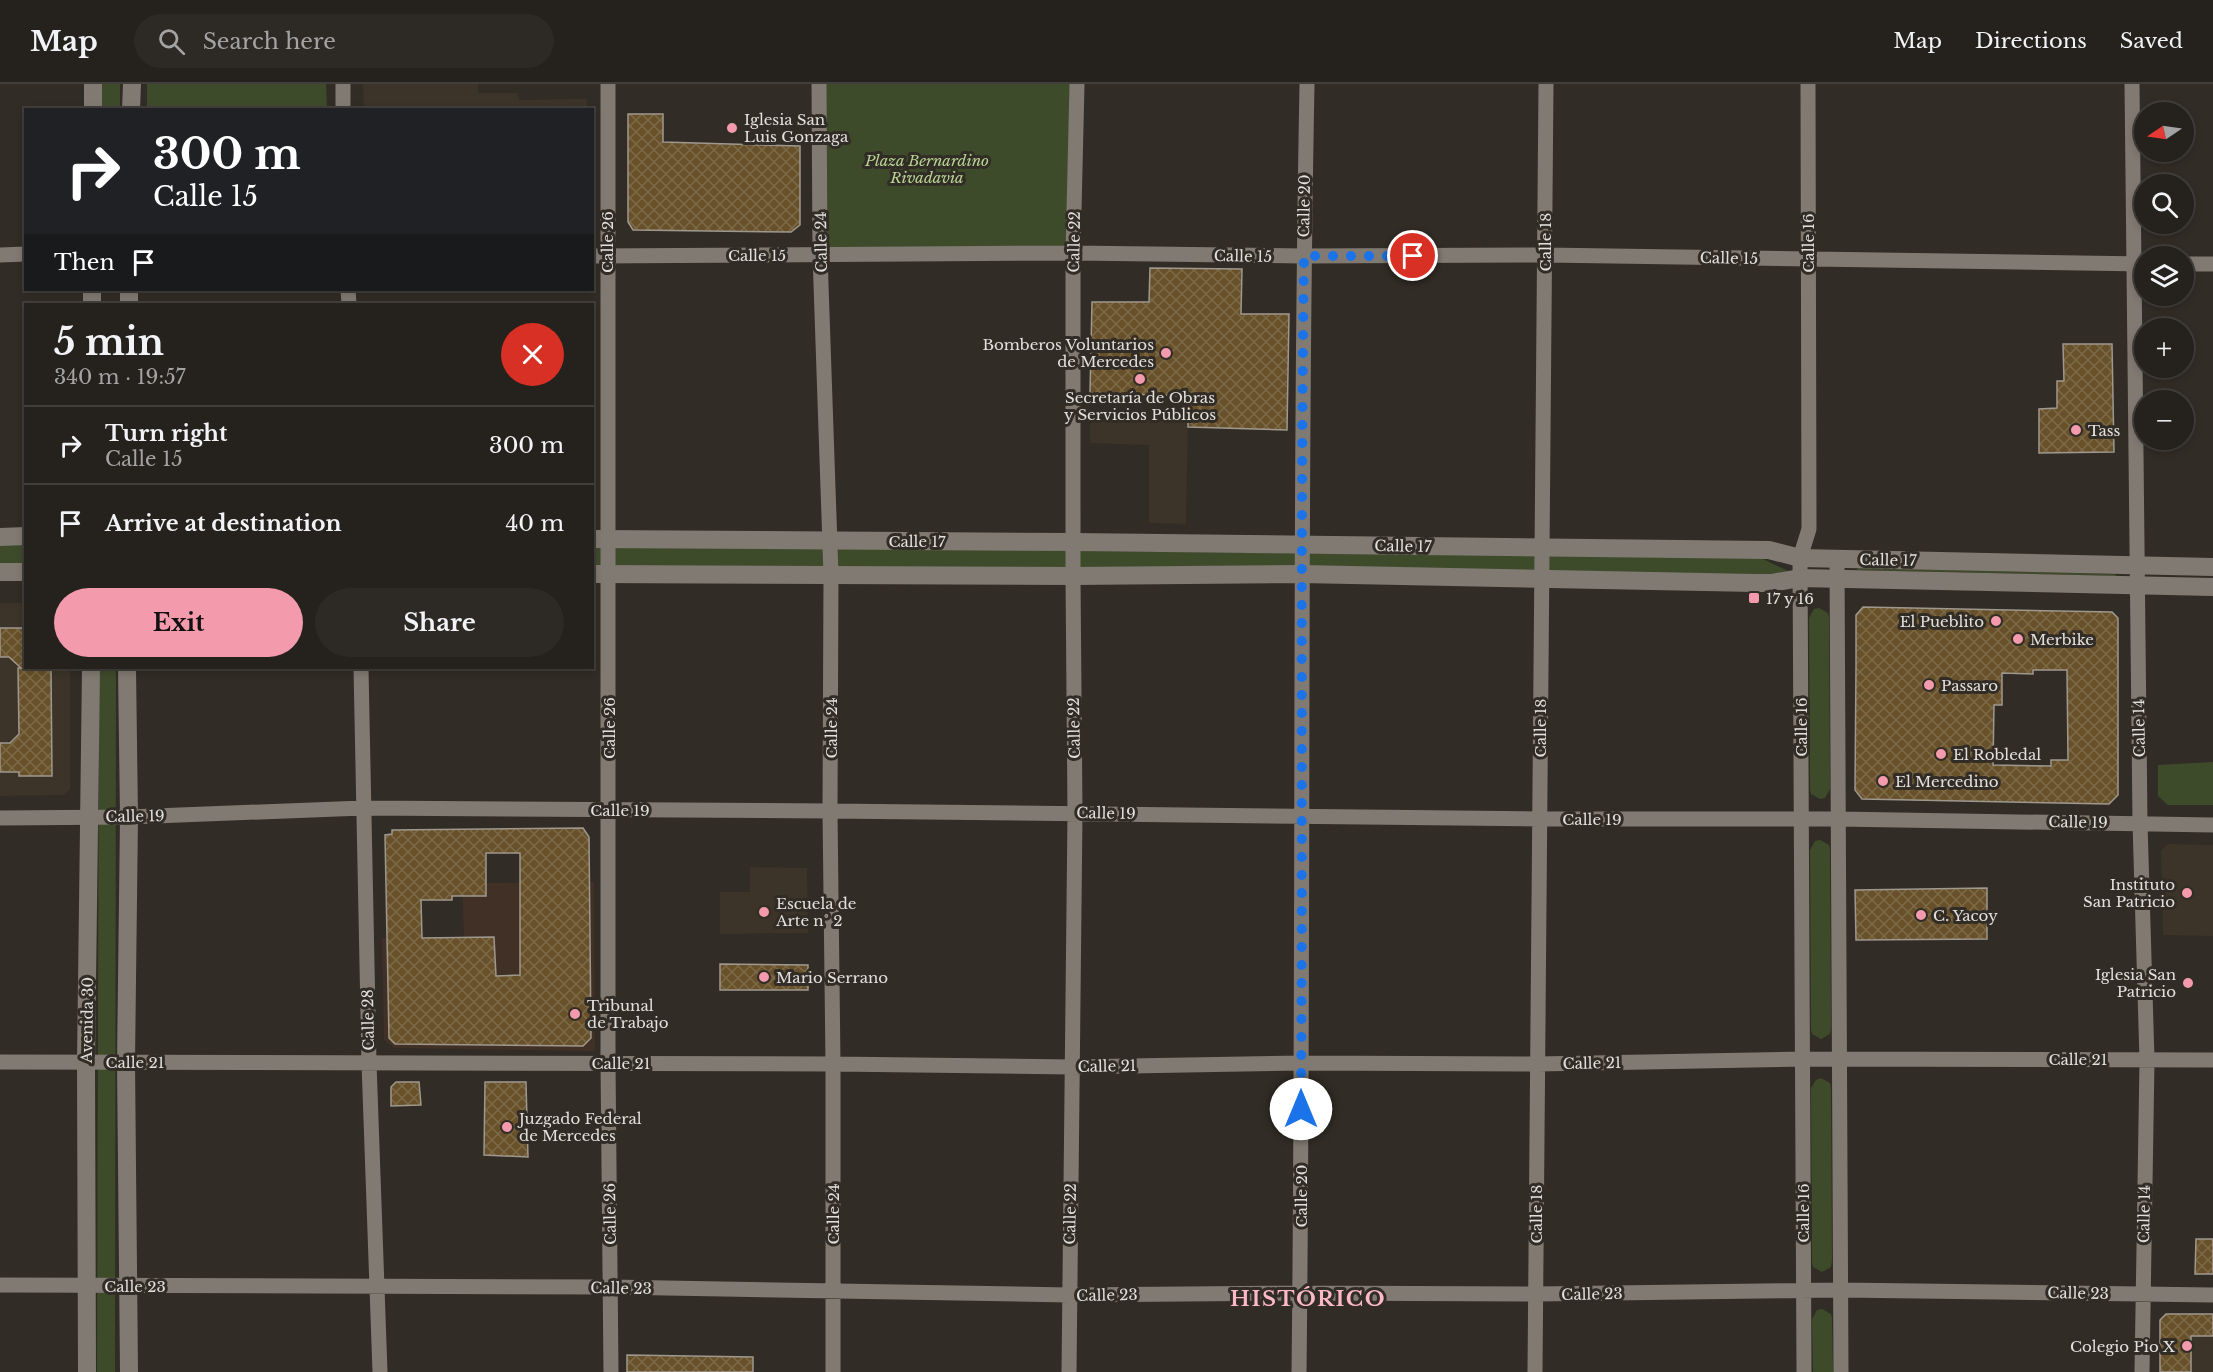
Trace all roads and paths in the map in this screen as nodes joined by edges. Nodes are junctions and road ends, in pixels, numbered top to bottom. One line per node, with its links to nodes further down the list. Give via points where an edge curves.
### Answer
1 (93, 84): 11 (main road)
2 (132, 84): 12 (main road)
3 (343, 84): 13 (street)
4 (608, 84): 20 (street, Calle 26)
5 (819, 84): 18 (street, Calle 24)
6 (1077, 84): 15 (street, Calle 22)
7 (1307, 84): 21 (street, Calle 20)
8 (1546, 84): 19 (street, Calle 18)
9 (1808, 84): 22 (street, Calle 16)
10 (2132, 84): 14 (street, Calle 14)
11 (93, 108)
12 (131, 108)
13 (344, 108)
14 (2139, 246)
15 (1073, 253): 18 (street, Calle 15); 21 (street, Calle 15); 31 (street, Calle 22)
16 (24, 254): 17 (street)
17 (0, 255)
18 (820, 255): 20 (street, Calle 15); 30 (street, Calle 24)
19 (1545, 255): 21 (street, Calle 15); 22 (street, Calle 15); 33 (street, Calle 18)
20 (600, 256): 29 (street, Calle 26)
21 (1304, 256): 32 (street, Calle 20)
22 (1808, 259): 23 (street, Calle 15); 34 (street, Calle 16, via 1809,529)
23 (2134, 264)
24 (2194, 264): 25 (street)
25 (2213, 264)
26 (2140, 306): 36 (street, Calle 14)
27 (24, 536): 28 (main road)
28 (0, 537)
29 (600, 539): 30 (main road, Calle 17); 40 (street, Calle 26)
30 (829, 540): 31 (main road, Calle 17); 42 (street, Calle 24)
31 (1073, 542): 32 (main road, Calle 17); 43 (street, Calle 22)
32 (1301, 545): 33 (main road, Calle 17); 41 (street, Calle 20)
33 (1542, 547): 34 (main road, Calle 17, via 1769,550); 45 (street, Calle 18)
34 (1800, 558): 35 (main road, Calle 17); 44 (street, Calle 16)
35 (1837, 559): 36 (main road, Calle 17); 46 (street)
36 (2137, 566): 37 (main road, Calle 17); 47 (street, Calle 14)
37 (2213, 567)
38 (0, 572): 39 (main road)
39 (24, 572)
40 (601, 574): 42 (main road, Calle 17); 53 (street, Calle 26)
41 (1301, 574): 43 (main road, Calle 17); 45 (main road, Calle 17); 56 (street, Calle 20)
42 (831, 576): 43 (main road, Calle 17); 54 (street, Calle 24)
43 (1073, 576): 55 (street, Calle 22)
44 (1800, 578): 45 (main road, Calle 17, via 1771,583); 46 (main road, Calle 17); 61 (street, Calle 16)
45 (1541, 579): 60 (street, Calle 18)
46 (1837, 579): 47 (main road, Calle 17); 62 (street)
47 (2137, 586): 48 (main road, Calle 17); 63 (street, Calle 14)
48 (2213, 587)
49 (91, 669): 57 (main road, Avenida 30)
50 (127, 669): 58 (main road)
51 (361, 669): 52 (street, Calle 28)
52 (363, 808): 53 (street, Calle 19); 58 (street, Calle 19); 72 (street, Calle 28)
53 (609, 810): 54 (street, Calle 19); 73 (street, Calle 26)
54 (830, 811): 55 (street, Calle 19); 75 (street, Calle 24)
55 (1075, 813): 56 (street, Calle 19); 77 (street, Calle 22)
56 (1303, 816): 60 (street, Calle 19); 74 (street, Calle 20)
57 (90, 817): 58 (street, Calle 19); 59 (street, Calle 19); 70 (main road, Avenida 30)
58 (129, 817): 71 (main road)
59 (0, 818)
60 (1540, 819): 61 (street, Calle 19); 76 (street, Calle 18)
61 (1801, 819): 62 (street, Calle 19); 66 (street, Calle 16)
62 (1838, 819): 63 (street, Calle 19); 65 (street)
63 (2140, 823): 64 (street, Calle 19); 67 (street, Calle 14)
64 (2213, 825)
65 (1840, 1058): 66 (street, Calle 21); 67 (street, Calle 21); 85 (street)
66 (1802, 1059): 76 (street, Calle 21); 84 (street, Calle 16)
67 (2147, 1060): 68 (street, Calle 21); 88 (street, Calle 14)
68 (2213, 1060)
69 (0, 1062): 70 (street, Calle 21)
70 (86, 1062): 71 (street, Calle 21); 79 (main road, Avenida 30)
71 (126, 1062): 72 (street, Calle 21); 80 (main road)
72 (369, 1063): 73 (street, Calle 21); 81 (street, Calle 28)
73 (608, 1063): 75 (street, Calle 21); 82 (street, Calle 26)
74 (1301, 1063): 76 (street, Calle 21); 77 (street, Calle 21); 86 (street, Calle 20)
75 (833, 1064): 77 (street, Calle 21); 83 (street, Calle 24)
76 (1537, 1064): 87 (street, Calle 18)
77 (1072, 1067): 89 (street, Calle 22)
78 (0, 1286): 79 (street, Calle 23)
79 (87, 1286): 80 (street, Calle 23); 91 (main road, Avenida 30)
80 (128, 1286): 81 (street, Calle 23); 92 (main road)
81 (378, 1287): 82 (street, Calle 23); 93 (street, Calle 28)
82 (611, 1287): 83 (street, Calle 23); 94 (street, Calle 26)
83 (833, 1290): 89 (street, Calle 23); 95 (street, Calle 24)
84 (1803, 1290): 85 (street, Calle 23); 87 (street, Calle 23); 99 (street, Calle 16)
85 (1841, 1290): 88 (street, Calle 23); 100 (street)
86 (1300, 1293): 87 (street, Calle 23); 89 (street, Calle 23); 97 (street, Calle 20)
87 (1536, 1294): 98 (street, Calle 18)
88 (2142, 1294): 90 (street, Calle 23); 101 (street, Calle 14)
89 (1069, 1295): 96 (street, Calle 22)
90 (2213, 1295)
91 (87, 1372)
92 (129, 1372)
93 (380, 1372)
94 (611, 1372)
95 (833, 1372)
96 (1069, 1372)
97 (1299, 1372)
98 (1535, 1372)
99 (1804, 1372)
100 (1841, 1372)
101 (2142, 1372)

